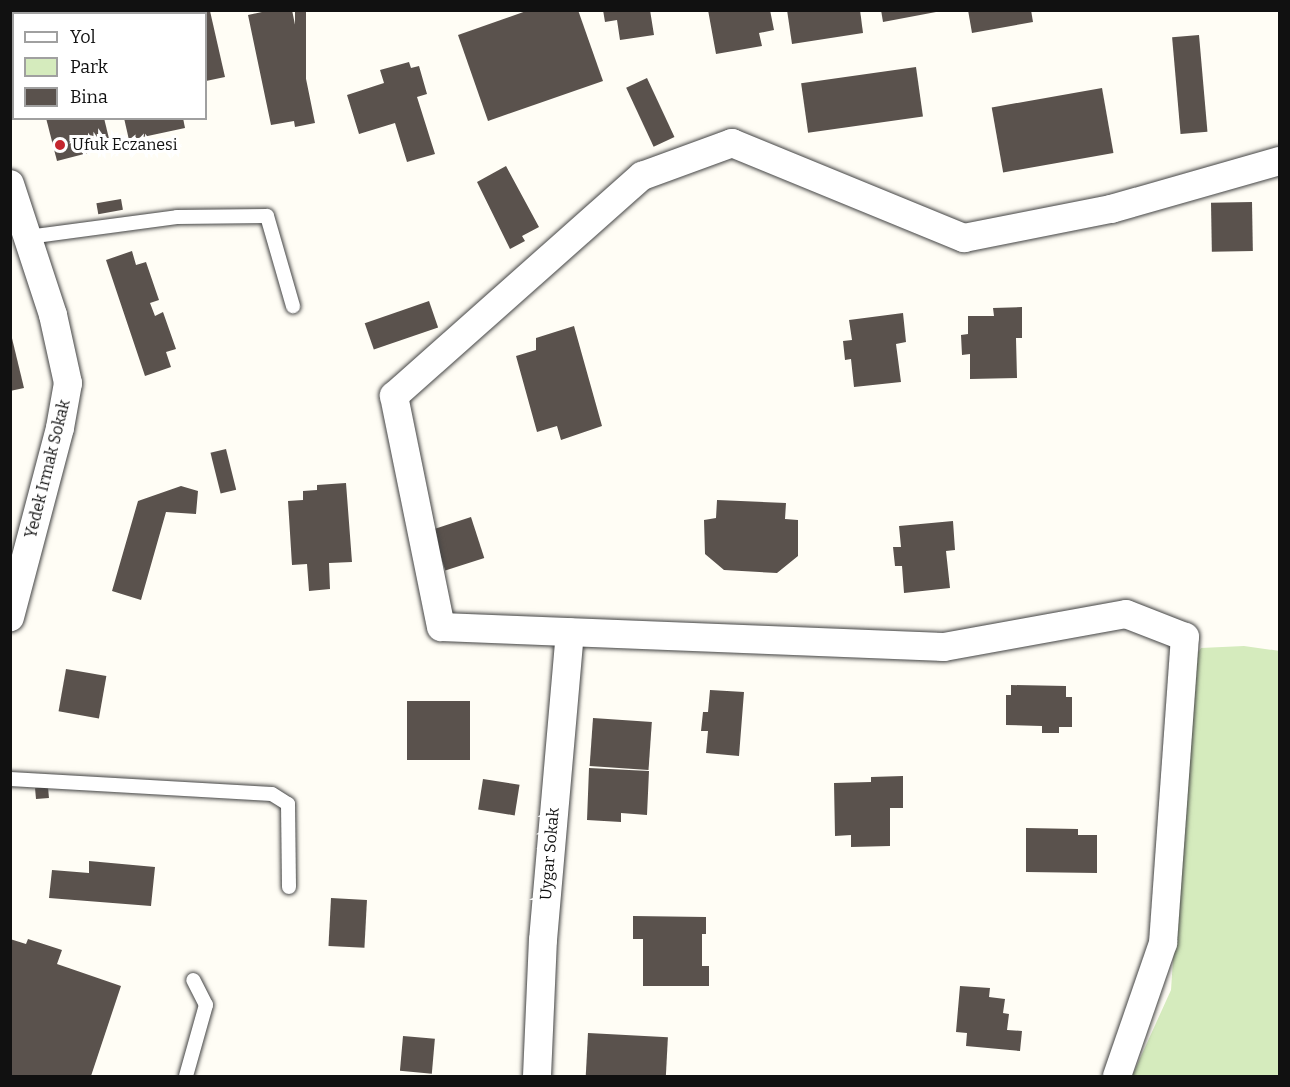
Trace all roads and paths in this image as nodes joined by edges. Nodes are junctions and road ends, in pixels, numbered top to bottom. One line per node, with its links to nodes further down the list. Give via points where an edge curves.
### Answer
1 (1280, 161): 6 (street, via 1111,209 964,238 732,142 642,176 394,396 441,627)
2 (10, 184): 3 (street, Yedek Irmak Sokak)
3 (28, 237): 4 (lane, via 177,217 267,216); 5 (street, Yedek Irmak Sokak, via 61,341 68,382 60,428)
4 (293, 306)
5 (10, 617)
6 (570, 632): 11 (street, Uygar Sokak, via 543,940); 12 (street, via 944,647 1126,614 1185,637 1163,943)
7 (10, 779): 8 (lane, via 272,794 288,804)
8 (289, 886)
9 (193, 980): 10 (lane, via 206,1005)
10 (186, 1077)
11 (537, 1077)
12 (1117, 1077)

